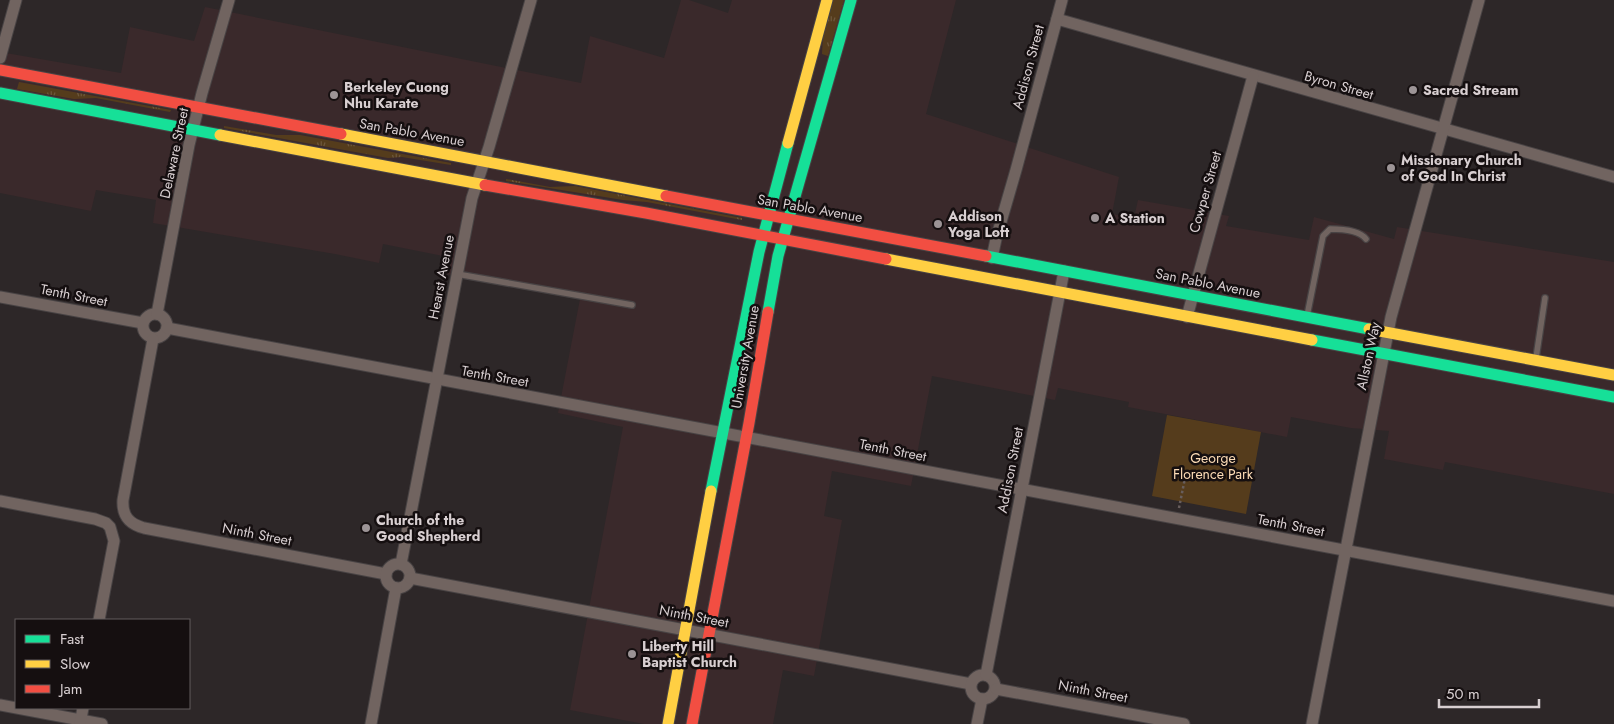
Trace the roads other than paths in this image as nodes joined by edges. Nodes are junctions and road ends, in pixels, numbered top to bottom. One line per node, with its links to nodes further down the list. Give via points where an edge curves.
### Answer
1 (16, 0): 9 (street)
2 (229, 0): 13 (street, Delaware Street)
3 (531, 0): 16 (street, Hearst Avenue)
4 (827, 0): 19 (main road, University Avenue)
5 (851, 0): 20 (main road, University Avenue)
6 (1062, 0): 8 (street, Addison Street)
7 (1479, 0): 15 (street, Allston Way)
8 (1057, 19): 11 (street, Byron Street); 24 (street, Addison Street)
9 (0, 58)
10 (0, 70): 13 (main road, San Pablo Avenue)
11 (1253, 76): 15 (street, Byron Street); 28 (street, Cowper Street)
12 (0, 93): 14 (main road)
13 (198, 108): 14 (street, Delaware Street); 16 (main road, San Pablo Avenue)
14 (193, 129): 18 (main road); 32 (street, Delaware Street)
15 (1443, 129): 17 (street, Byron Street); 37 (street, Allston Way)
16 (484, 161): 18 (street, Hearst Avenue); 19 (main road, San Pablo Avenue)
17 (1614, 177)
18 (477, 183): 21 (main road); 26 (street, Hearst Avenue)
19 (768, 216): 20 (main road, San Pablo Avenue); 21 (main road, University Avenue)
20 (788, 219): 23 (main road, University Avenue); 24 (main road, San Pablo Avenue)
21 (763, 236): 23 (main road); 44 (main road, University Avenue)
22 (1366, 239): 34 (lane, via 1363,235 1342,229 1330,229 1323,236)
23 (782, 240): 27 (main road); 45 (main road, University Avenue)
24 (992, 258): 25 (main road, San Pablo Avenue)
25 (1064, 271): 27 (street, Addison Street); 28 (main road, San Pablo Avenue)
26 (457, 274): 31 (lane); 42 (street, Hearst Avenue)
27 (1060, 293): 33 (main road); 46 (street, Addison Street)
28 (1192, 294): 33 (street, Cowper Street); 34 (main road, San Pablo Avenue)
29 (0, 296): 35 (street, Tenth Street)
30 (1545, 298): 40 (lane)
31 (632, 304)
32 (157, 314): 35 (street, via 148,316); 36 (street, via 164,318)
33 (1186, 317): 39 (main road)
34 (1306, 317): 37 (main road, San Pablo Avenue)
35 (143, 323): 38 (street, via 143,332)
36 (167, 328): 38 (street, via 160,338); 42 (street, Tenth Street)
37 (1388, 332): 39 (street, Allston Way); 40 (main road, San Pablo Avenue)
38 (153, 339): 50 (street, Ninth Street, via 123,500 126,517 132,524)
39 (1384, 353): 43 (main road); 48 (street, Allston Way)
40 (1536, 360): 41 (main road, San Pablo Avenue)
41 (1614, 374)
42 (436, 380): 44 (street, Tenth Street); 49 (street, Hearst Avenue)
43 (1614, 397)
44 (722, 433): 45 (street, Tenth Street); 55 (main road, University Avenue)
45 (746, 438): 46 (street, Tenth Street); 56 (main road, University Avenue)
46 (1022, 490): 48 (street, Tenth Street); 57 (street, Addison Street)
47 (0, 501): 54 (street, via 95,519 110,527 113,546)
48 (1345, 551): 53 (street, Tenth Street); 72 (street, Allston Way)
49 (401, 564): 50 (street, via 390,567); 51 (street, via 408,569)
50 (386, 574): 52 (street, via 388,583)
51 (410, 578): 52 (street, via 406,584); 55 (street, Ninth Street)
52 (396, 588): 67 (street)
53 (1614, 601)
54 (100, 619)
55 (685, 629): 56 (street, Ninth Street); 68 (main road, University Avenue)
56 (709, 634): 58 (street, Ninth Street); 69 (main road, University Avenue)
57 (986, 675): 58 (street, via 975,678); 59 (street, via 994,680)
58 (971, 684): 60 (street, via 972,692)
59 (996, 689): 60 (street, via 992,696); 71 (street, Ninth Street)
60 (982, 699): 70 (street)
61 (0, 705): 62 (street)
62 (15, 708)
63 (19, 709): 65 (street)
64 (83, 709): 65 (street)
65 (80, 722): 66 (street)
66 (102, 724)
67 (371, 724)
68 (668, 724)
69 (692, 724)
70 (977, 724)
71 (1184, 724)
72 (1312, 724)

